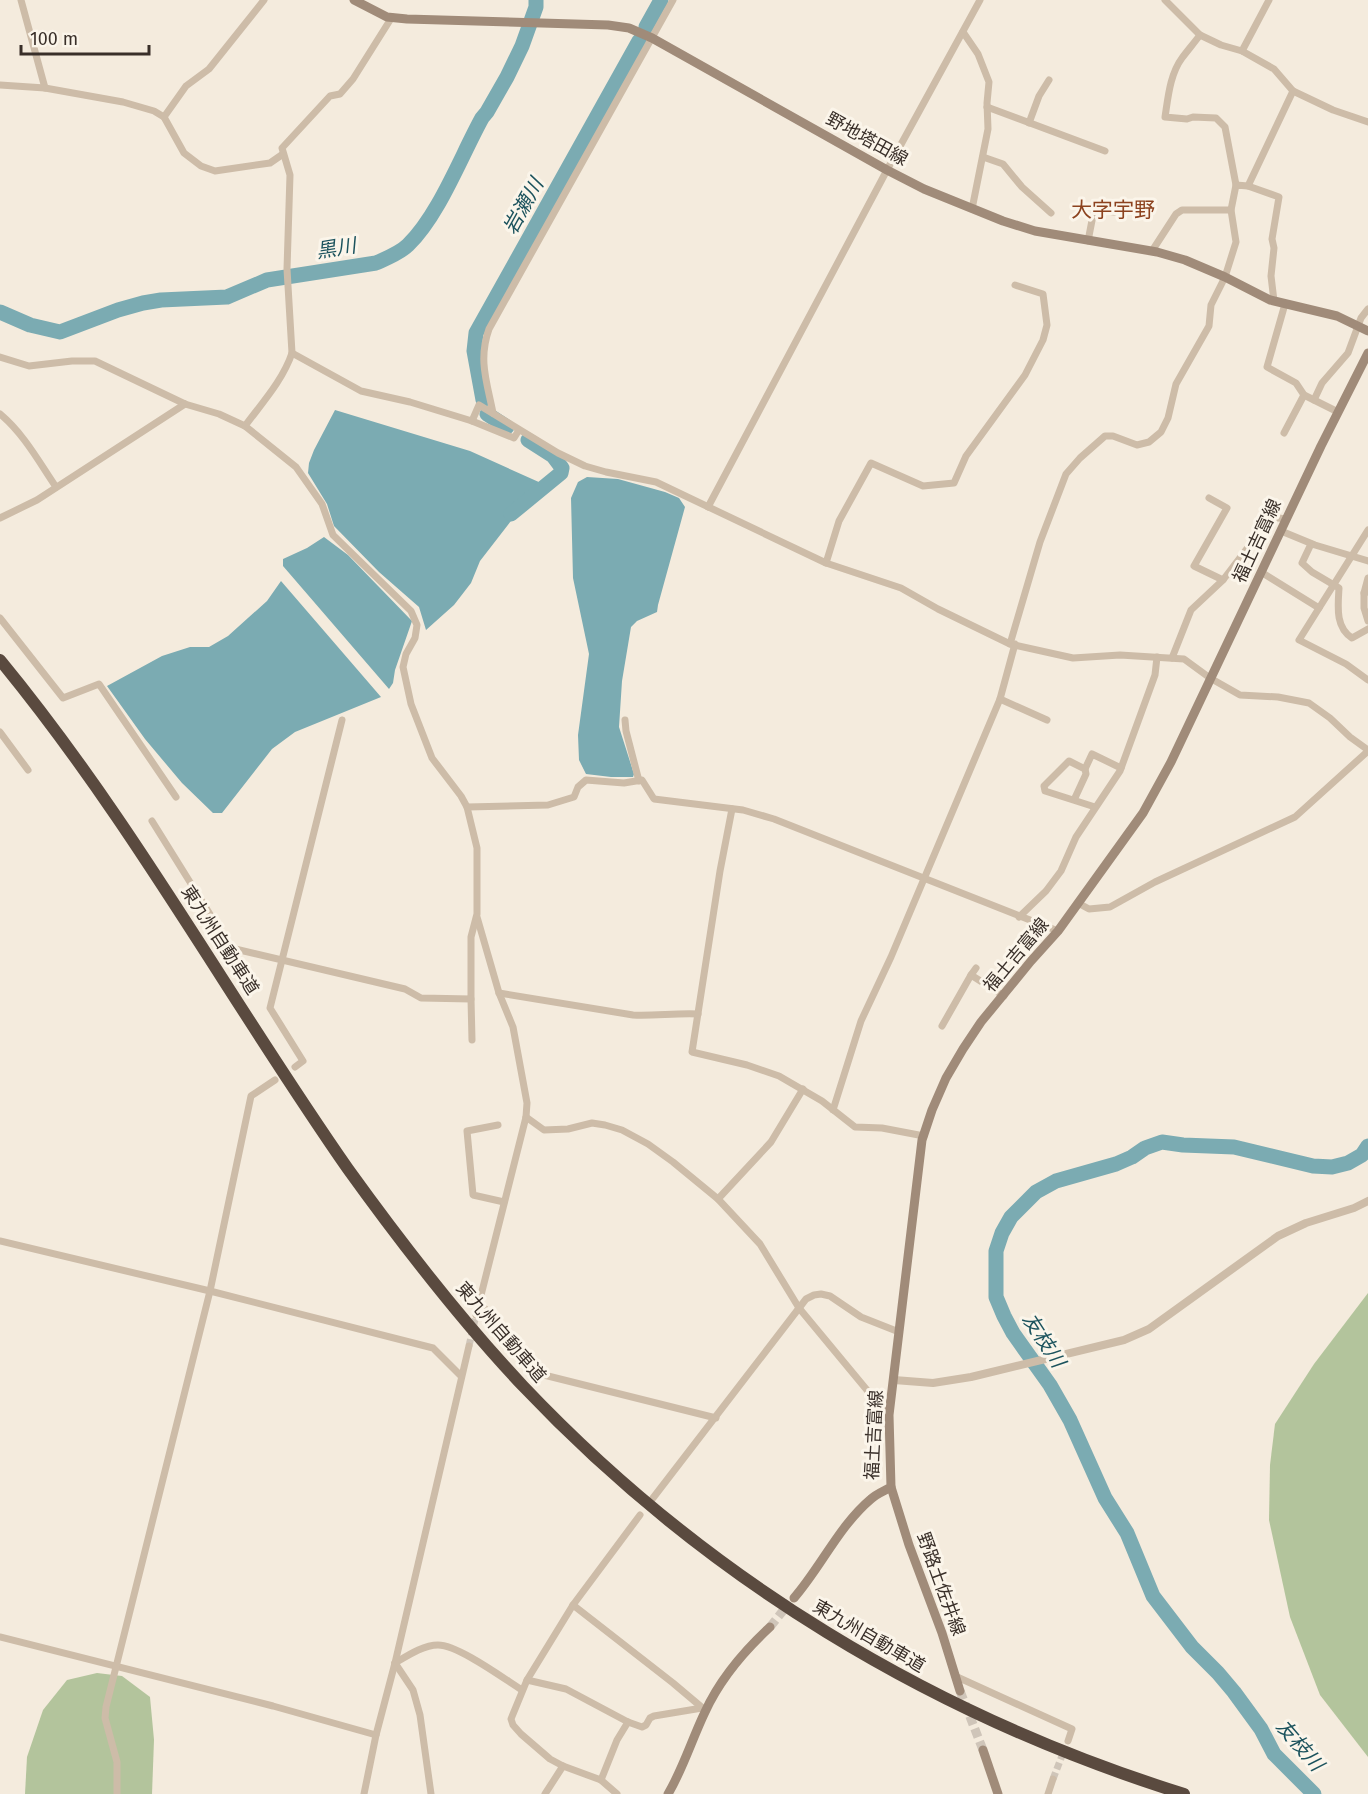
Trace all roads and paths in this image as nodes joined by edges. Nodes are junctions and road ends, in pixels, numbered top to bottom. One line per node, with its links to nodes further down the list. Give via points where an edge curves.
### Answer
1 (21, 0): 15 (street)
2 (264, 0): 18 (street, via 209,69 186,86)
3 (354, 0): 8 (main road, 野地塔田線)
4 (673, 0): 11 (street)
5 (980, 0): 9 (street)
6 (1165, 0): 10 (street)
7 (1269, 0): 12 (street)
8 (392, 17): 11 (main road, 野地塔田線, via 609,24); 22 (street, via 353,79 340,94 330,96 282,148)
9 (963, 32): 17 (street, via 978,54 989,82); 24 (street)
10 (1200, 35): 12 (street); 25 (street, via 1182,58 1170,87 1165,117 1221,121)
11 (652, 38): 24 (main road, 野地塔田線); 47 (street, via 489,329 483,363)
12 (1242, 51): 16 (street, via 1274,69)
13 (1049, 80): 20 (street)
14 (0, 85): 15 (street)
15 (45, 88): 18 (street, via 123,102)
16 (1293, 91): 19 (street); 26 (street)
17 (987, 107): 20 (street); 23 (street, via 988,129)
18 (164, 117): 22 (street, via 184,153 215,171 270,163)
19 (1368, 122)
20 (1029, 123): 21 (street)
21 (1105, 151)
22 (283, 154): 40 (street, via 290,175 287,269)
23 (982, 157): 27 (street); 30 (street, via 1003,164 1022,188)
24 (887, 170): 27 (main road, 野地塔田線); 55 (street)
25 (1236, 185): 26 (street); 28 (street)
26 (1248, 186): 35 (street, via 1279,197 1272,239)
27 (972, 209): 31 (main road, 野地塔田線, via 1035,231)
28 (1231, 210): 32 (street, via 1182,210); 33 (street, via 1236,242)
29 (1114, 212): 31 (street, via 1095,207)
30 (1051, 213)
31 (1089, 241): 32 (main road, 野地塔田線)
32 (1152, 251): 33 (main road, 野地塔田線)
33 (1225, 277): 35 (main road, 野地塔田線); 73 (street, via 1211,305 1209,326 1176,384 1161,432 1149,442 1137,445 1105,436 1066,474 1040,542)
34 (1015, 285): 63 (street, via 1043,294 1047,325 1043,340 1025,375 966,456 954,483 923,486 871,463 839,521)
35 (1274, 301): 36 (main road, 野地塔田線)
36 (1285, 304): 38 (main road, 野地塔田線, via 1337,316); 43 (street, via 1267,367 1296,382)
37 (1368, 309): 38 (street)
38 (1359, 326): 39 (main road, 野地塔田線); 44 (street, via 1348,353)
39 (1368, 331)
40 (292, 353): 49 (street, via 361,391); 50 (street)
41 (1368, 353): 46 (main road, 福土吉富線)
42 (0, 357): 45 (street, via 29,366 95,361)
43 (1304, 395): 44 (street); 52 (street)
44 (1314, 400): 46 (street)
45 (185, 404): 50 (street); 53 (street)
46 (1338, 412): 57 (main road, 福土吉富線)
47 (493, 413): 49 (street, via 479,405); 51 (street)
48 (0, 414): 53 (street, via 25,440)
49 (472, 422): 51 (street, via 514,438)
50 (246, 426): 91 (street, via 296,467 322,504 333,535 411,611 417,625 403,667 411,704 432,758)
51 (519, 430): 55 (street, via 585,466 656,482)
52 (1284, 433)
53 (56, 487): 56 (street)
54 (1209, 498): 66 (street, via 1227,508 1194,566)
55 (708, 507): 63 (street)
56 (0, 518)
57 (1286, 519): 59 (main road, 福土吉富線); 66 (street, via 1271,517)
58 (1368, 530): 61 (street)
59 (1281, 531): 60 (street); 64 (main road, 福土吉富線)
60 (1311, 543): 61 (street); 67 (street, via 1302,563)
61 (1352, 555): 62 (street); 67 (street)
62 (1368, 561)
63 (826, 563): 73 (street, via 901,588)
64 (1261, 572): 69 (street); 77 (main road, 福土吉富線)
65 (1368, 578): 68 (street)
66 (1223, 580): 75 (street, via 1191,610)
67 (1334, 584): 69 (street); 72 (street, via 1339,588 1344,633 1352,638)
68 (1366, 593): 71 (street, via 1364,608)
69 (1319, 608): 78 (street, via 1299,640)
70 (0, 618): 89 (street, via 63,698 99,684)
71 (1368, 621)
72 (1368, 629)
73 (1012, 644): 74 (street, via 1073,658); 79 (street)
74 (1157, 657): 75 (street); 85 (street, via 1155,675)
75 (1172, 658): 77 (street, via 1184,659)
76 (0, 660): 159 (highway, 東九州自動車道, via 133,840 282,1070 380,1212 482,1340 562,1425 662,1516 706,1550 868,1658 992,1721 1080,1758)
77 (1210, 678): 84 (street, via 1240,695 1309,703); 96 (main road, 福土吉富線, via 1143,813)
78 (1368, 680)
79 (1000, 699): 82 (street); 95 (street)
80 (342, 720): 100 (street)
81 (625, 720): 88 (street)
82 (1047, 720)
83 (0, 732): 87 (street)
84 (1368, 750): 96 (street, via 1295,817 1110,907 1089,909)
85 (1121, 768): 86 (street, via 1092,754); 92 (street)
86 (1085, 769): 90 (street); 90 (street, via 1069,761 1044,786 1045,791)
87 (28, 770)
88 (639, 781): 91 (street, via 586,780 574,797 548,805); 93 (street, via 654,799)
89 (176, 797)
90 (1074, 800): 92 (street)
91 (466, 807): 97 (street, via 477,848)
92 (1095, 807): 98 (street, via 1061,871)
93 (732, 809): 95 (street, via 774,819); 106 (street)
94 (152, 822): 100 (street, via 231,948)
95 (925, 878): 98 (street); 112 (street, via 861,1021)
96 (1078, 903): 99 (main road, 福土吉富線)
97 (477, 914): 103 (street); 105 (street, via 471,937)
98 (1019, 917): 99 (street)
99 (1058, 931): 104 (main road, 福土吉富線)
100 (283, 961): 105 (street, via 405,989 420,998); 109 (street, via 270,1008 303,1061)
101 (976, 968): 102 (street)
102 (971, 975): 104 (street); 107 (street)
103 (499, 993): 106 (street, via 633,1015); 113 (street, via 513,1028 527,1103)
104 (1004, 996): 115 (main road, 福土吉富線, via 981,1022 946,1078)
105 (471, 999): 108 (street)
106 (698, 1014): 111 (street, via 692,1052 747,1065)
107 (942, 1026)
108 (472, 1040)
109 (295, 1067)
110 (275, 1080): 120 (street, via 251,1096)
111 (803, 1089): 112 (street); 116 (street, via 771,1142)
112 (833, 1110): 115 (street, via 855,1127)
113 (526, 1117): 116 (street, via 544,1130 592,1123 622,1130 648,1144); 118 (street)
114 (498, 1125): 118 (street, via 467,1131 473,1195)
115 (924, 1136): 124 (main road, 福土吉富線)
116 (718, 1199): 122 (street, via 760,1244)
117 (1368, 1201): 127 (street, via 1278,1236 1149,1329 1124,1340 972,1377 933,1383)
118 (504, 1202): 121 (street)
119 (0, 1241): 120 (street)
120 (210, 1291): 126 (street, via 433,1348); 138 (street)
121 (479, 1302): 123 (street); 129 (street, via 544,1375)
122 (799, 1308): 124 (street, via 814,1295 830,1296 861,1317); 128 (street); 129 (street)
123 (476, 1315)
124 (899, 1332): 127 (main road, 福土吉富線)
125 (469, 1346): 126 (street)
126 (461, 1376): 137 (street)
127 (894, 1380): 128 (main road, 福土吉富線)
128 (890, 1414): 130 (main road, 福土吉富線)
129 (716, 1418): 131 (street)
130 (891, 1487): 133 (main road, 福土吉富線, via 872,1497 854,1516); 139 (main road, 野路土佐井線)
131 (653, 1498)
132 (640, 1515): 134 (street)
133 (794, 1598)
134 (573, 1605): 140 (street); 143 (street)
135 (770, 1628): 143 (main road, via 739,1659)
136 (0, 1637): 138 (street)
137 (395, 1663): 141 (street, via 438,1645 454,1648); 145 (street); 153 (street, via 413,1690 418,1707)
138 (116, 1666): 145 (street); 151 (street, via 105,1718 117,1762)
139 (955, 1676): 142 (main road, 野路土佐井線); 146 (street, via 1072,1729)
140 (526, 1680): 141 (street); 144 (street, via 566,1689)
141 (522, 1690): 148 (street, via 511,1719 513,1725 536,1749)
142 (960, 1691)
143 (704, 1709): 144 (street, via 654,1716 642,1727); 156 (main road)
144 (628, 1722): 150 (street)
145 (376, 1735): 152 (street)
146 (1068, 1741)
147 (983, 1750): 157 (main road)
148 (563, 1766): 150 (street); 154 (street)
149 (1053, 1779): 158 (street)
150 (601, 1780): 155 (street)
151 (117, 1794)
152 (364, 1794)
153 (431, 1794)
154 (545, 1794)
155 (617, 1794)
156 (668, 1794)
157 (998, 1794)
158 (1048, 1794)
159 (1184, 1794)

